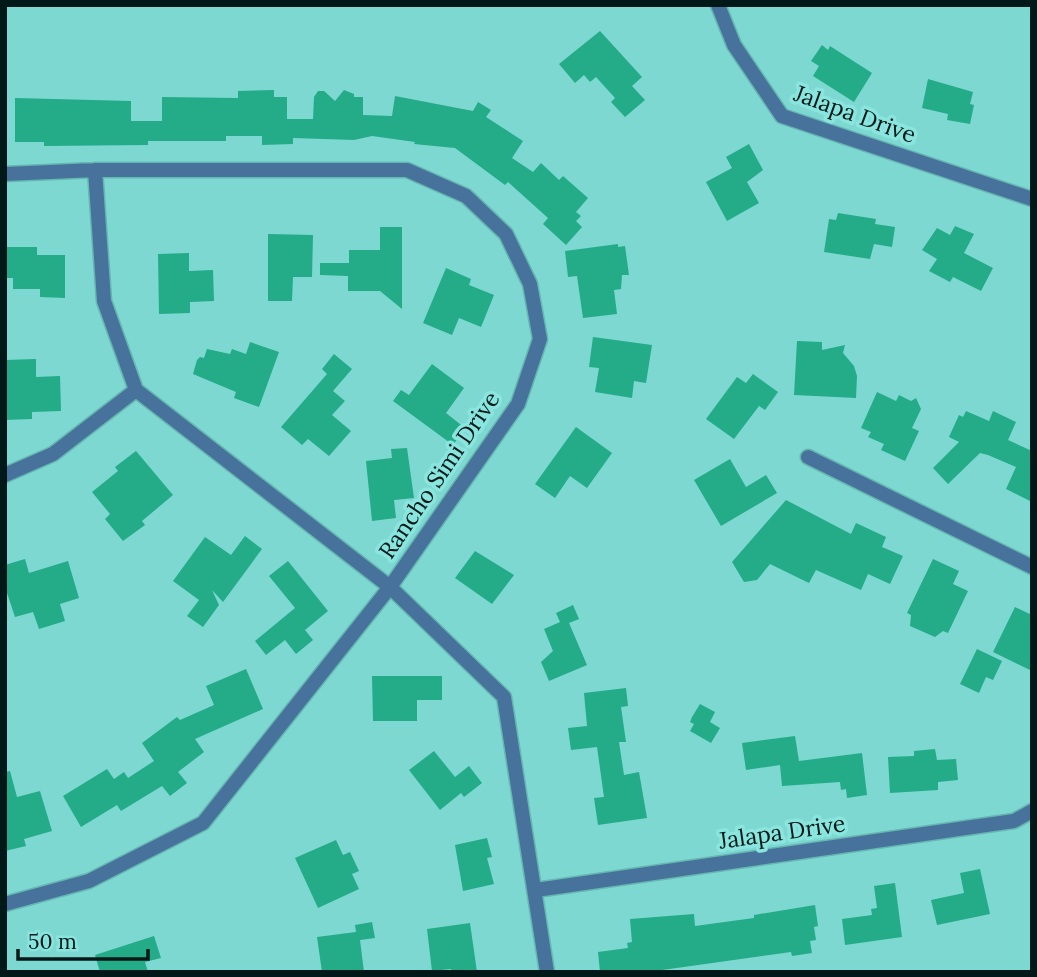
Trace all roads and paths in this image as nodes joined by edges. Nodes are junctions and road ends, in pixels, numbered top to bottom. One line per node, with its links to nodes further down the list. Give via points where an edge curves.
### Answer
1 (718, 5): 4 (street, Jalapa Drive, via 734,45 782,116)
2 (95, 170): 3 (street, Rancho Simi Drive); 5 (street, via 104,301); 9 (street, Rancho Simi Drive, via 407,170 466,196 506,234 530,284 540,339 518,404)
3 (5, 174)
4 (1032, 199)
5 (136, 390): 7 (street, via 53,454); 9 (street)
6 (808, 457): 8 (street)
7 (5, 475)
8 (1032, 567)
9 (390, 587): 11 (street, via 504,697); 12 (street, Rancho Simi Drive, via 203,823 89,881)
10 (1032, 811): 11 (street, Jalapa Drive, via 1014,821)
11 (536, 890): 13 (street)
12 (5, 904)
13 (547, 972)

